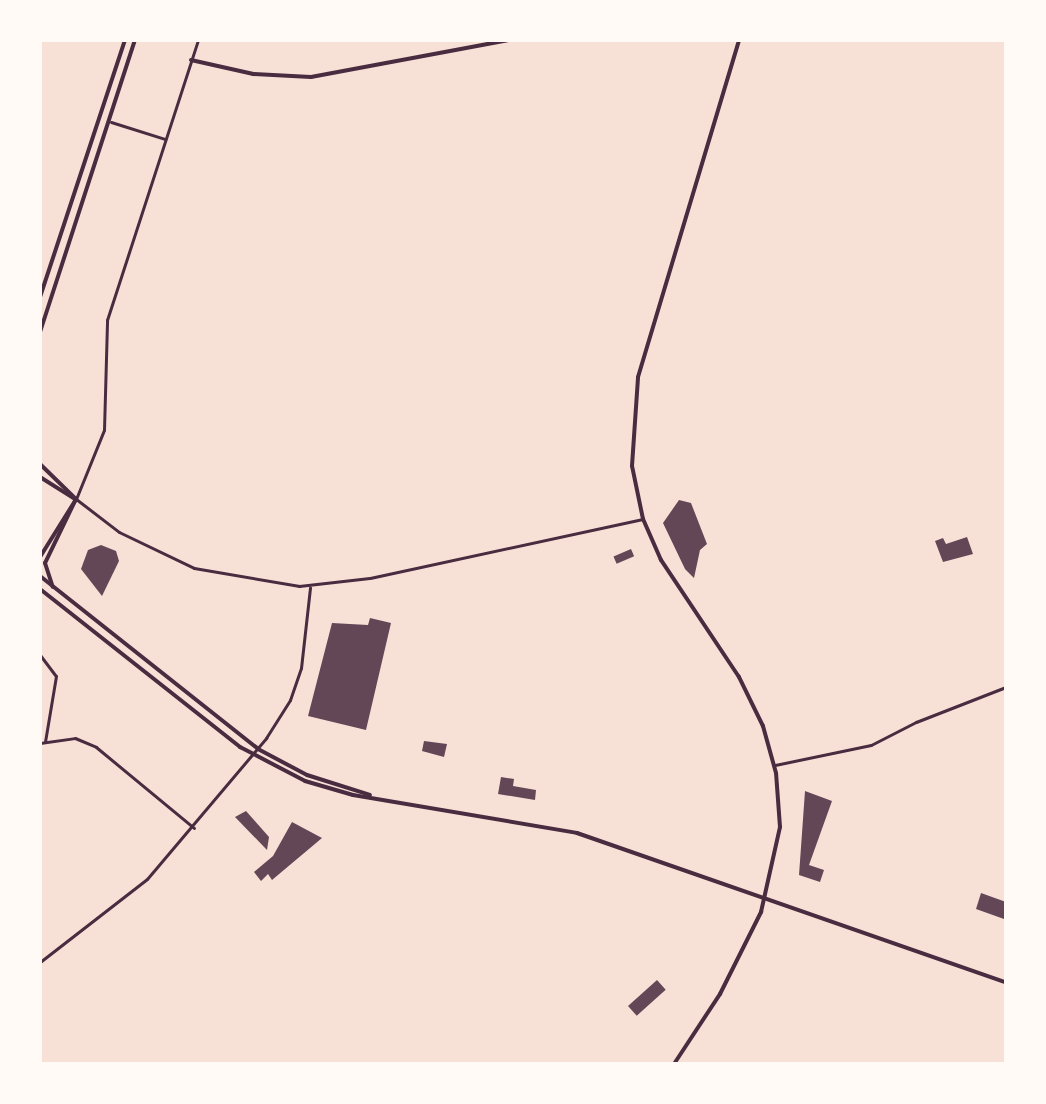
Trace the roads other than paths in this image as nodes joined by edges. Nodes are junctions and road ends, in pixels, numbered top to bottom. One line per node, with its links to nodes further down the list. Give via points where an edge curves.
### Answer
1 (125, 40): 7 (main road)
2 (135, 40): 8 (main road)
3 (198, 40): 6 (street)
4 (508, 40): 6 (main road, via 311,77 253,74)
5 (739, 40): 16 (main road, via 637,386 632,466)
6 (191, 60): 10 (street)
7 (116, 71): 8 (street); 11 (main road)
8 (126, 73): 9 (main road)
9 (111, 122): 10 (street); 12 (main road)
10 (165, 139): 15 (street, via 107,320 104,430)
11 (40, 297)
12 (40, 332)
13 (40, 464): 15 (main road)
14 (40, 477): 15 (main road)
15 (76, 499): 17 (main road); 19 (street, via 119,532 194,568 257,582); 20 (main road, via 45,563)
16 (643, 519): 19 (street); 27 (main road, via 672,578 748,694)
17 (40, 557)
18 (40, 576): 20 (main road)
19 (310, 586): 25 (street, via 308,640 297,681)
20 (53, 587): 25 (main road)
21 (40, 589): 26 (main road)
22 (40, 655): 24 (street, via 56,676)
23 (1006, 687): 27 (street, via 871,745)
24 (42, 742): 29 (street, via 75,738 96,747)
25 (258, 749): 26 (street); 28 (main road, via 315,778)
26 (252, 755): 28 (main road, via 305,781); 29 (street)
27 (775, 765): 30 (main road, via 780,827)
28 (383, 799): 30 (main road, via 577,833)
29 (194, 828): 31 (street, via 114,909)
30 (766, 900): 32 (main road); 33 (main road, via 720,994)
31 (40, 962)
32 (1006, 982)
33 (674, 1064)

